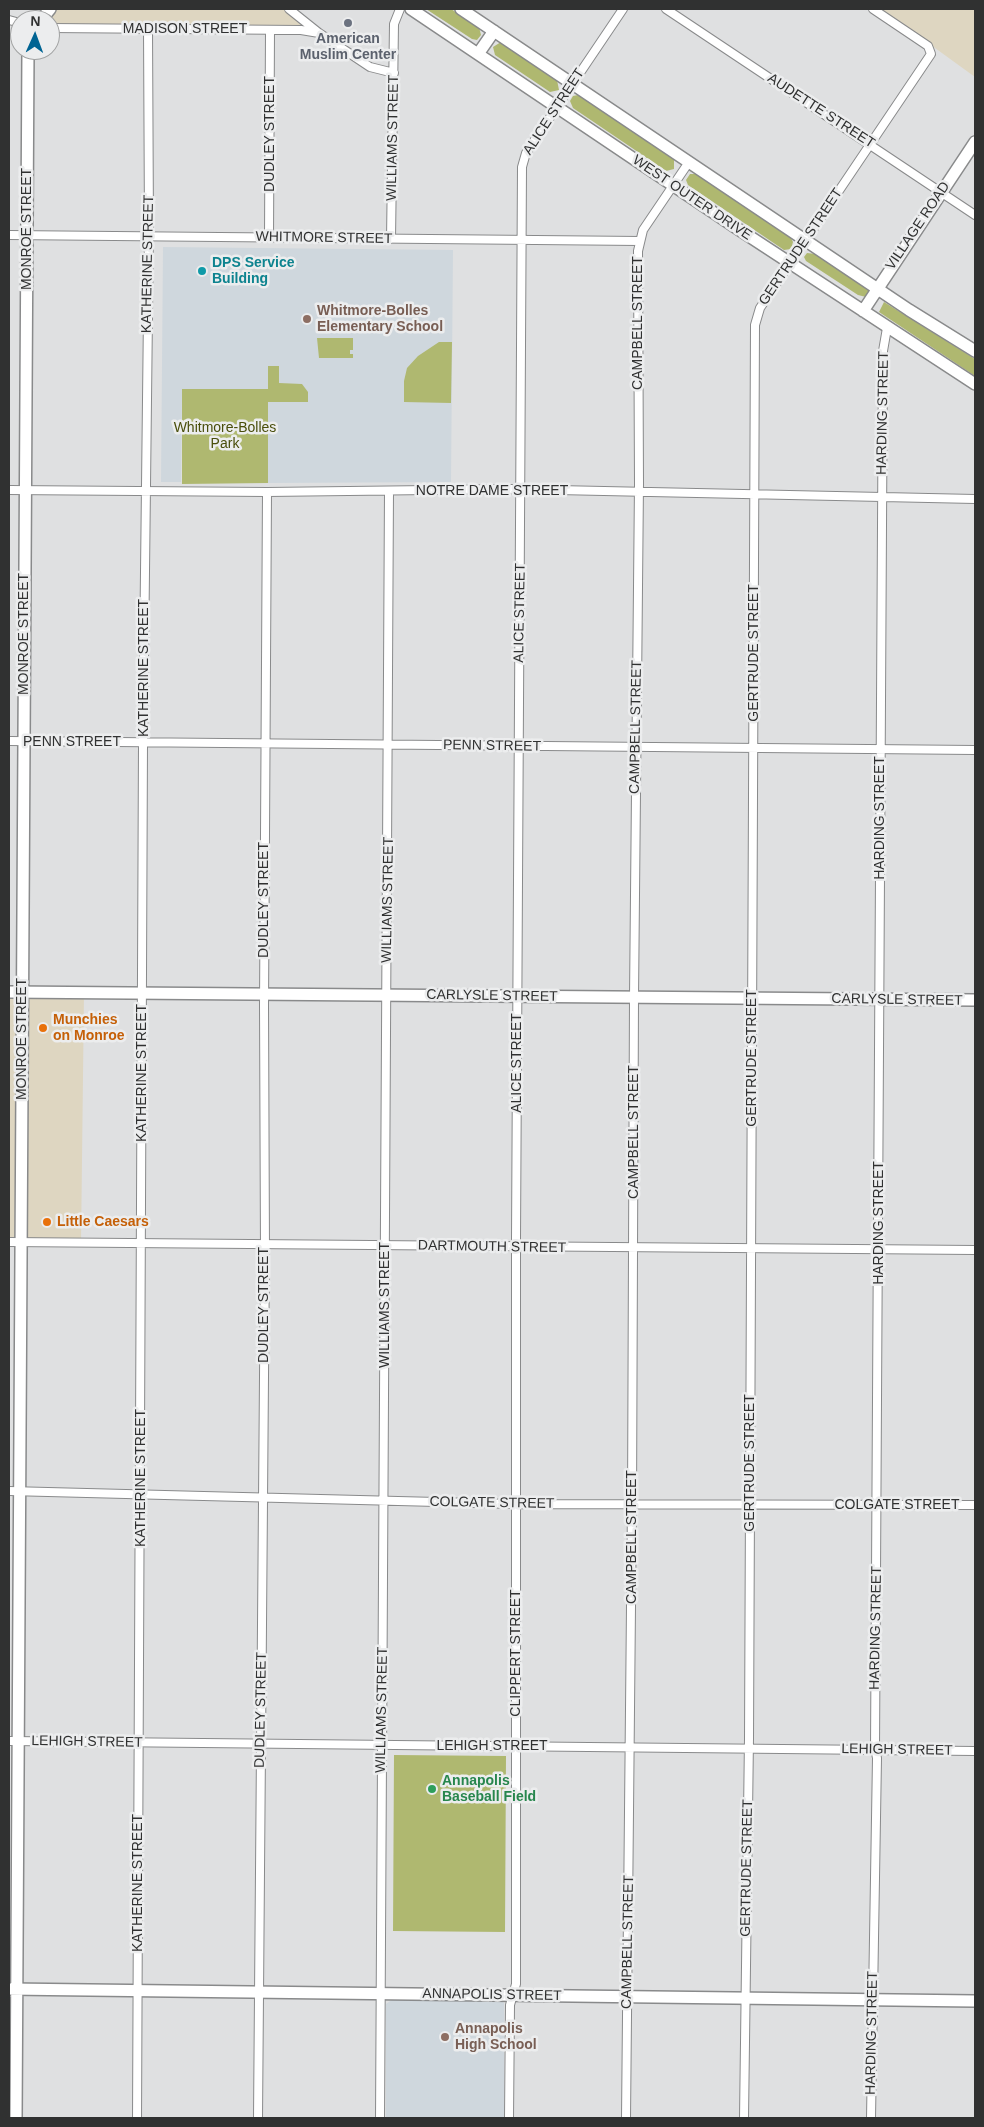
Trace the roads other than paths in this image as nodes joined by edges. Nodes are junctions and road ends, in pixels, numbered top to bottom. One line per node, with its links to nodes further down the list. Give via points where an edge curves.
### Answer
1 (288, 9): 12 (street)
2 (400, 9): 15 (street, WILLIAMS STREET, via 394,24)
3 (411, 9): 13 (street, WEST OUTER DRIVE)
4 (461, 9): 11 (street, WEST OUTER DRIVE)
5 (623, 9): 16 (street, ALICE STREET)
6 (666, 9): 19 (street, AUDETTE STREET)
7 (872, 9): 19 (street, GERTRUDE STREET, via 931,51)
8 (60, 28): 9 (street, MADISON STREET)
9 (148, 29): 10 (street, MADISON STREET); 26 (street, KATHERINE STREET)
10 (270, 30): 12 (street, MADISON STREET); 27 (street, DUDLEY STREET)
11 (494, 31): 13 (street); 16 (street, WEST OUTER DRIVE)
12 (319, 33): 15 (street, via 370,68)
13 (478, 54): 17 (street, WEST OUTER DRIVE)
14 (28, 60): 25 (street, MONROE STREET)
15 (394, 73): 28 (street, WILLIAMS STREET)
16 (573, 83): 17 (street, ALICE STREET); 20 (street, WEST OUTER DRIVE)
17 (557, 107): 21 (street, WEST OUTER DRIVE); 29 (street, ALICE STREET, via 523,160)
18 (975, 142): 22 (street, VILLAGE ROAD)
19 (871, 144): 22 (street, AUDETTE STREET); 30 (street, GERTRUDE STREET)
20 (690, 162): 21 (street, CAMPBELL STREET); 30 (street, WEST OUTER DRIVE)
21 (673, 185): 31 (street, CAMPBELL STREET, via 643,230); 32 (street, WEST OUTER DRIVE)
22 (942, 191): 23 (street, AUDETTE STREET); 33 (street, VILLAGE ROAD)
23 (975, 214)
24 (9, 235): 25 (street, WHITMORE STREET)
25 (27, 236): 26 (street, WHITMORE STREET); 39 (street, MONROE STREET)
26 (149, 237): 27 (street, WHITMORE STREET); 41 (street, KATHERINE STREET)
27 (269, 238): 28 (street, WHITMORE STREET)
28 (391, 239): 29 (street, WHITMORE STREET)
29 (522, 240): 31 (street, WHITMORE STREET); 40 (street, ALICE STREET)
30 (806, 240): 32 (street, GERTRUDE STREET); 33 (street, WEST OUTER DRIVE)
31 (640, 241): 44 (street, CAMPBELL STREET)
32 (790, 264): 34 (street, WEST OUTER DRIVE); 45 (street, GERTRUDE STREET, via 760,308 755,324)
33 (878, 289): 34 (street, VILLAGE ROAD); 36 (street, WEST OUTER DRIVE)
34 (864, 312): 35 (street, WEST OUTER DRIVE)
35 (888, 328): 37 (street, WEST OUTER DRIVE); 46 (street, HARDING STREET, via 883,351)
36 (975, 351)
37 (975, 384)
38 (9, 490): 39 (street, NOTRE DAME STREET)
39 (25, 490): 41 (street, NOTRE DAME STREET); 49 (street, MONROE STREET)
40 (521, 490): 42 (street, NOTRE DAME STREET); 44 (street, NOTRE DAME STREET); 53 (street, ALICE STREET)
41 (145, 491): 43 (street, NOTRE DAME STREET); 50 (street, KATHERINE STREET)
42 (389, 491): 43 (street, NOTRE DAME STREET); 52 (street, WILLIAMS STREET)
43 (267, 492): 51 (street, DUDLEY STREET)
44 (638, 492): 45 (street, NOTRE DAME STREET); 54 (street, CAMPBELL STREET)
45 (755, 495): 46 (street, NOTRE DAME STREET); 55 (street, GERTRUDE STREET)
46 (882, 498): 47 (street, NOTRE DAME STREET); 56 (street, HARDING STREET)
47 (975, 499)
48 (9, 741): 49 (street, PENN STREET)
49 (23, 742): 50 (street, PENN STREET); 59 (street, MONROE STREET)
50 (143, 742): 51 (street, PENN STREET); 60 (street, KATHERINE STREET)
51 (265, 743): 52 (street, PENN STREET); 61 (street, DUDLEY STREET)
52 (388, 743): 53 (street, PENN STREET); 62 (street, WILLIAMS STREET)
53 (518, 747): 54 (street, PENN STREET); 63 (street, ALICE STREET)
54 (636, 748): 55 (street, PENN STREET); 64 (street, CAMPBELL STREET)
55 (753, 749): 56 (street, PENN STREET); 65 (street, GERTRUDE STREET)
56 (880, 750): 57 (street, PENN STREET); 66 (street, HARDING STREET)
57 (975, 750)
58 (9, 992): 59 (street, CARLYSLE STREET)
59 (22, 992): 60 (street, CARLYSLE STREET); 68 (street, MONROE STREET)
60 (143, 993): 61 (street, CARLYSLE STREET); 69 (street, KATHERINE STREET)
61 (264, 994): 62 (street, CARLYSLE STREET); 70 (street, DUDLEY STREET)
62 (387, 995): 63 (street, CARLYSLE STREET); 71 (street, WILLIAMS STREET)
63 (518, 996): 64 (street, CARLYSLE STREET); 72 (street, ALICE STREET)
64 (634, 997): 65 (street, CARLYSLE STREET); 73 (street, CAMPBELL STREET)
65 (753, 998): 66 (street, CARLYSLE STREET); 74 (street, GERTRUDE STREET)
66 (879, 999): 67 (street, CARLYSLE STREET); 75 (street, HARDING STREET)
67 (975, 1000)
68 (15, 1242): 69 (street, DARTMOUTH STREET); 78 (street, MONROE STREET)
69 (141, 1243): 70 (street, DARTMOUTH STREET); 79 (street, KATHERINE STREET)
70 (265, 1244): 71 (street, DARTMOUTH STREET); 80 (street, DUDLEY STREET)
71 (384, 1246): 72 (street, DARTMOUTH STREET); 81 (street, WILLIAMS STREET)
72 (516, 1247): 73 (street, DARTMOUTH STREET); 82 (street, CLIPPERT STREET)
73 (634, 1248): 74 (street, DARTMOUTH STREET); 83 (street, CAMPBELL STREET)
74 (751, 1248): 75 (street, DARTMOUTH STREET); 84 (street, GERTRUDE STREET)
75 (879, 1250): 76 (street, DARTMOUTH STREET); 85 (street, HARDING STREET)
76 (975, 1250)
77 (9, 1492): 78 (street, COLGATE STREET)
78 (21, 1492): 79 (street, COLGATE STREET); 87 (street, MONROE STREET)
79 (141, 1495): 80 (street, COLGATE STREET); 88 (street, KATHERINE STREET)
80 (263, 1498): 81 (street, COLGATE STREET); 89 (street, DUDLEY STREET)
81 (384, 1501): 82 (street, COLGATE STREET); 90 (street, WILLIAMS STREET)
82 (515, 1504): 83 (street, COLGATE STREET); 91 (street, CLIPPERT STREET)
83 (632, 1504): 84 (street, COLGATE STREET); 92 (street, CAMPBELL STREET)
84 (750, 1505): 85 (street, COLGATE STREET); 93 (street, GERTRUDE STREET)
85 (877, 1505): 86 (street, COLGATE STREET); 94 (street, HARDING STREET)
86 (975, 1505)
87 (13, 1741): 88 (street, LEHIGH STREET); 96 (street, MONROE STREET)
88 (138, 1742): 89 (street, LEHIGH STREET); 97 (street, KATHERINE STREET)
89 (260, 1744): 90 (street, LEHIGH STREET); 98 (street, DUDLEY STREET)
90 (382, 1745): 91 (street, LEHIGH STREET); 99 (street, WILLIAMS STREET)
91 (516, 1746): 92 (street, LEHIGH STREET); 100 (street, CLIPPERT STREET, via 516,1984)
92 (630, 1747): 93 (street, LEHIGH STREET); 101 (street, CAMPBELL STREET)
93 (748, 1748): 94 (street, LEHIGH STREET); 102 (street, GERTRUDE STREET)
94 (875, 1749): 95 (street, LEHIGH STREET); 103 (street, HARDING STREET)
95 (975, 1751)
96 (14, 1989): 97 (street, ANNAPOLIS STREET); 105 (street, MONROE STREET)
97 (139, 1990): 98 (street, ANNAPOLIS STREET); 106 (street, KATHERINE STREET)
98 (258, 1992): 99 (street, ANNAPOLIS STREET); 107 (street, DUDLEY STREET)
99 (381, 1993): 100 (street, ANNAPOLIS STREET); 108 (street, WILLIAMS STREET)
100 (513, 1995): 101 (street, ANNAPOLIS STREET); 109 (street, CLIPPERT STREET, via 510,2005)
101 (628, 1997): 102 (street, ANNAPOLIS STREET); 110 (street, CAMPBELL STREET)
102 (745, 1999): 103 (street, ANNAPOLIS STREET); 111 (street, GERTRUDE STREET)
103 (872, 2001): 104 (street, ANNAPOLIS STREET); 112 (street, HARDING STREET)
104 (975, 2001)
105 (16, 2118)
106 (137, 2118)
107 (258, 2118)
108 (380, 2118)
109 (508, 2118)
110 (626, 2118)
111 (744, 2118)
112 (871, 2118)

